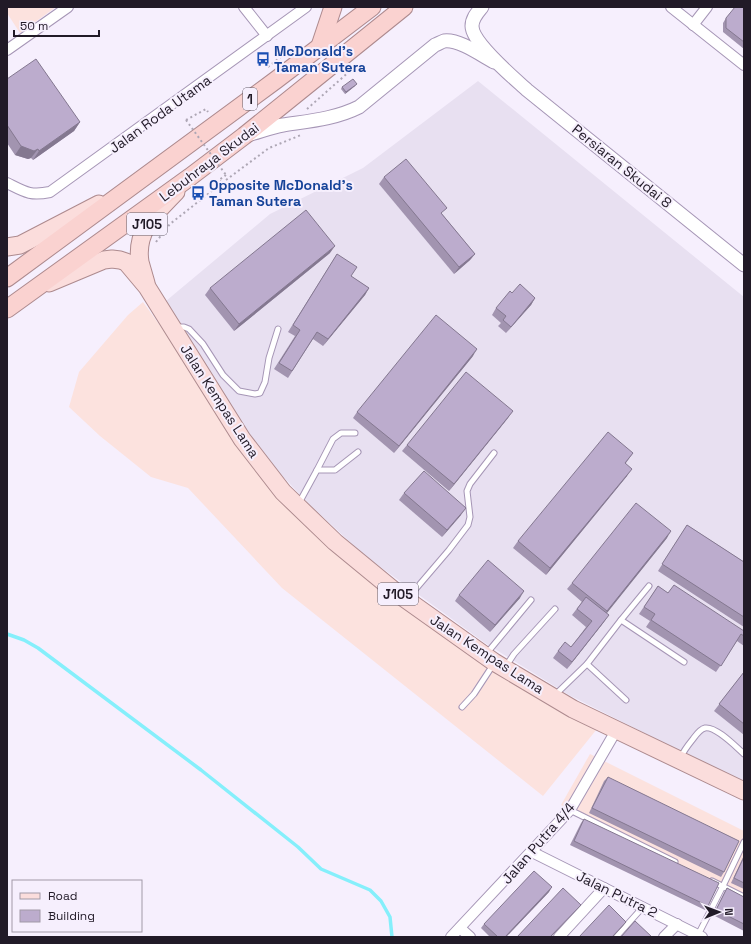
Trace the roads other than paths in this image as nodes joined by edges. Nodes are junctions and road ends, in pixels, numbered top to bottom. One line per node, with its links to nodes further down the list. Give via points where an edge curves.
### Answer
1 (68, 7): 13 (street)
2 (244, 7): 11 (street)
3 (306, 7): 11 (street, Jalan Roda Utama)
4 (333, 7): 12 (highway)
5 (372, 7): 12 (highway, Lebuhraya Skudai / 1)
6 (404, 7): 16 (highway, Lebuhraya Skudai / 1)
7 (482, 7): 15 (street, via 473,20 472,28 475,37)
8 (671, 7): 10 (street)
9 (707, 7): 10 (street)
10 (693, 25): 14 (street)
11 (267, 36): 18 (street, Jalan Roda Utama, via 50,192 27,193)
12 (320, 46): 19 (highway, Lebuhraya Skudai / 1)
13 (7, 50)
14 (744, 65)
15 (501, 66): 16 (street, via 460,44 444,41 435,45 347,113 282,125); 21 (street, Persiaran Skudai 8, via 527,90)
16 (244, 136): 17 (highway, Lebuhraya Skudai / 1)
17 (190, 177): 23 (main road, Jalan Kempas Lama / J105, via 146,225 140,247 140,261); 24 (highway, Lebuhraya Skudai / 1)
18 (7, 183)
19 (127, 190): 20 (main road, via 20,245); 22 (highway, Lebuhraya Skudai / 1)
20 (7, 247)
21 (744, 265)
22 (7, 278)
23 (147, 287): 24 (main road, Jalan Kempas Lama / J105, via 126,262 112,259); 26 (main road, Jalan Kempas Lama / J105)
24 (36, 288): 25 (highway, Lebuhraya Skudai / 1)
25 (7, 309)
26 (173, 327): 27 (lane, via 189,329 203,344 223,375 239,391 255,394 260,393 263,388); 32 (main road, Jalan Kempas Lama / J105, via 242,439 283,492)
27 (278, 329)
28 (355, 433): 31 (lane, via 341,433 333,439)
29 (358, 452): 31 (lane, via 335,470)
30 (494, 453): 34 (lane, via 467,491 470,517 468,525)
31 (317, 470): 32 (lane)
32 (298, 506): 34 (main road, Jalan Kempas Lama / J105, via 335,542)
33 (649, 586): 37 (lane)
34 (406, 600): 38 (main road, Jalan Kempas Lama / J105)
35 (531, 600): 38 (lane)
36 (555, 609): 38 (lane, via 514,654)
37 (621, 620): 39 (lane); 40 (lane)
38 (495, 662): 41 (main road, Jalan Kempas Lama / J105); 43 (lane)
39 (684, 662)
40 (587, 664): 41 (lane); 42 (lane)
41 (553, 697): 44 (main road, Jalan Kempas Lama / J105)
42 (626, 700)
43 (462, 707)
44 (617, 730): 46 (main road, Jalan Kempas Lama / J105); 48 (street, Jalan Putra 4/4)
45 (744, 754): 46 (lane, via 720,734 705,728 699,731)
46 (680, 760): 47 (main road, Jalan Kempas Lama / J105)
47 (744, 791)
48 (570, 810): 50 (street, Jalan Putra 4/4); 51 (lane)
49 (744, 842): 53 (lane)
50 (532, 852): 54 (street, Jalan Putra 2); 58 (street, Jalan Putra 4/4)
51 (681, 866)
52 (709, 880): 53 (lane)
53 (723, 886): 55 (lane); 59 (lane)
54 (604, 888): 56 (street, Jalan Putra 2); 62 (street)
55 (744, 896)
56 (643, 907): 57 (street, Jalan Putra 2); 63 (lane)
57 (676, 924): 59 (street, Jalan Putra 2); 64 (street)
58 (460, 928): 60 (street, Jalan Putra 4/4); 61 (street)
59 (700, 936)
60 (451, 937)
61 (470, 937)
62 (559, 937)
63 (616, 937)
64 (664, 937)

